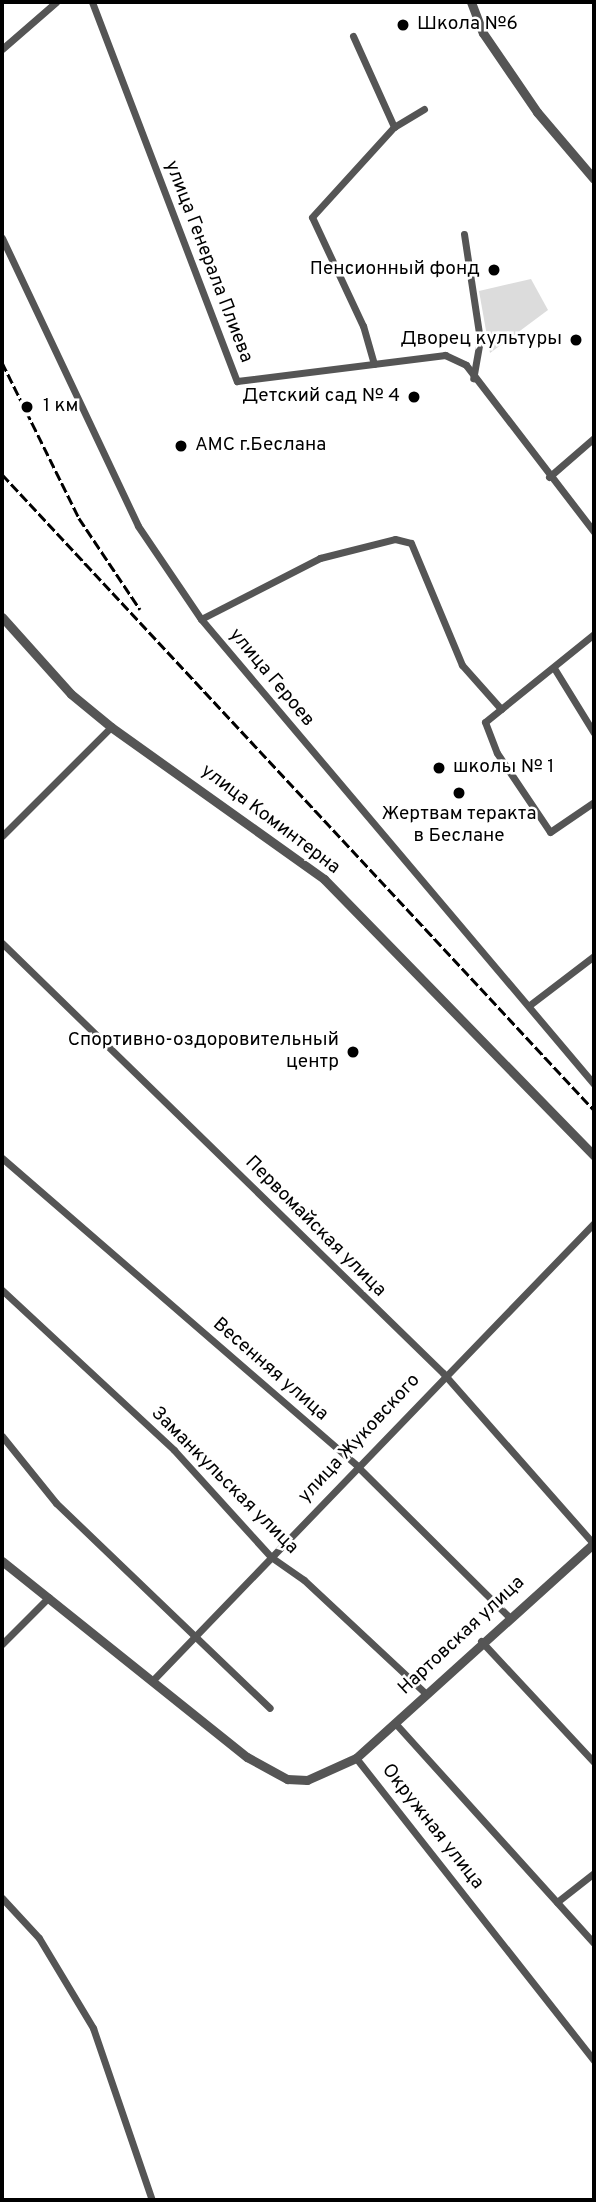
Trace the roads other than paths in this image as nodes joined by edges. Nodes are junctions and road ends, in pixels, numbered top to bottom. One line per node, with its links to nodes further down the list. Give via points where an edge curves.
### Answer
1 (56, 2): 5 (street)
2 (92, 2): 11 (street, улица Генерала Плиева, via 237,381)
3 (471, 2): 8 (street, via 484,33 537,112)
4 (353, 36): 7 (street)
5 (2, 49)
6 (424, 109): 7 (street)
7 (394, 127): 11 (street, via 312,217 363,326)
8 (594, 179)
9 (464, 234): 12 (street, via 480,340)
10 (2, 238): 17 (street, улица Героев, via 138,526)
11 (374, 364): 12 (street, улица Генерала Плиева, via 445,355 466,365)
12 (473, 378): 14 (street, улица Генерала Плиева)
13 (594, 438): 14 (street)
14 (549, 477): 15 (street, улица Генерала Плиева)
15 (594, 533)
16 (2, 617): 21 (street, улица Коминтерна, via 71,694)
17 (201, 618): 20 (street, via 320,558 395,540 411,542 462,665); 27 (street, улица Героев)
18 (594, 634): 19 (street)
19 (554, 668): 20 (street); 22 (street)
20 (501, 709): 23 (street, via 485,722 488,732 550,832)
21 (111, 727): 24 (street); 29 (street, улица Коминтерна, via 324,879)
22 (594, 733)
23 (594, 802)
24 (2, 836)
25 (2, 943): 33 (street, Первомайская улица)
26 (594, 956): 27 (street)
27 (531, 1004): 28 (street, улица Героев)
28 (594, 1084)
29 (594, 1156)
30 (2, 1158): 35 (street, Весенняя улица)
31 (594, 1223): 33 (street, улица Жуковского)
32 (2, 1290): 37 (street, Заманкульская улица, via 174,1450)
33 (443, 1373): 35 (street, улица Жуковского); 36 (street, Первомайская улица)
34 (2, 1436): 41 (street, via 57,1503)
35 (357, 1466): 37 (street, улица Жуковского); 40 (street, Весенняя улица)
36 (594, 1544): 40 (street, Нартовская улица)
37 (271, 1557): 41 (street, улица Жуковского); 45 (street, Заманкульская улица, via 313,1588)
38 (2, 1561): 39 (street, Окружная улица)
39 (49, 1597): 43 (street); 44 (street, Окружная улица)
40 (508, 1616): 42 (street, Нартовская улица)
41 (197, 1636): 44 (street, улица Жуковского); 46 (street)
42 (481, 1641): 45 (street, Нартовская улица); 49 (street)
43 (2, 1644)
44 (153, 1680): 48 (street, Окружная улица, via 247,1757 287,1779 322,1777)
45 (425, 1693): 47 (street, Нартовская улица)
46 (270, 1707)
47 (396, 1723): 48 (street, Нартовская улица); 52 (street)
48 (356, 1758): 54 (street, Окружная улица)
49 (594, 1762)
50 (594, 1873): 52 (street)
51 (2, 1898): 55 (street, via 39,1938 93,2028)
52 (557, 1902): 53 (street)
53 (594, 1943)
54 (594, 2060)
55 (152, 2200)

